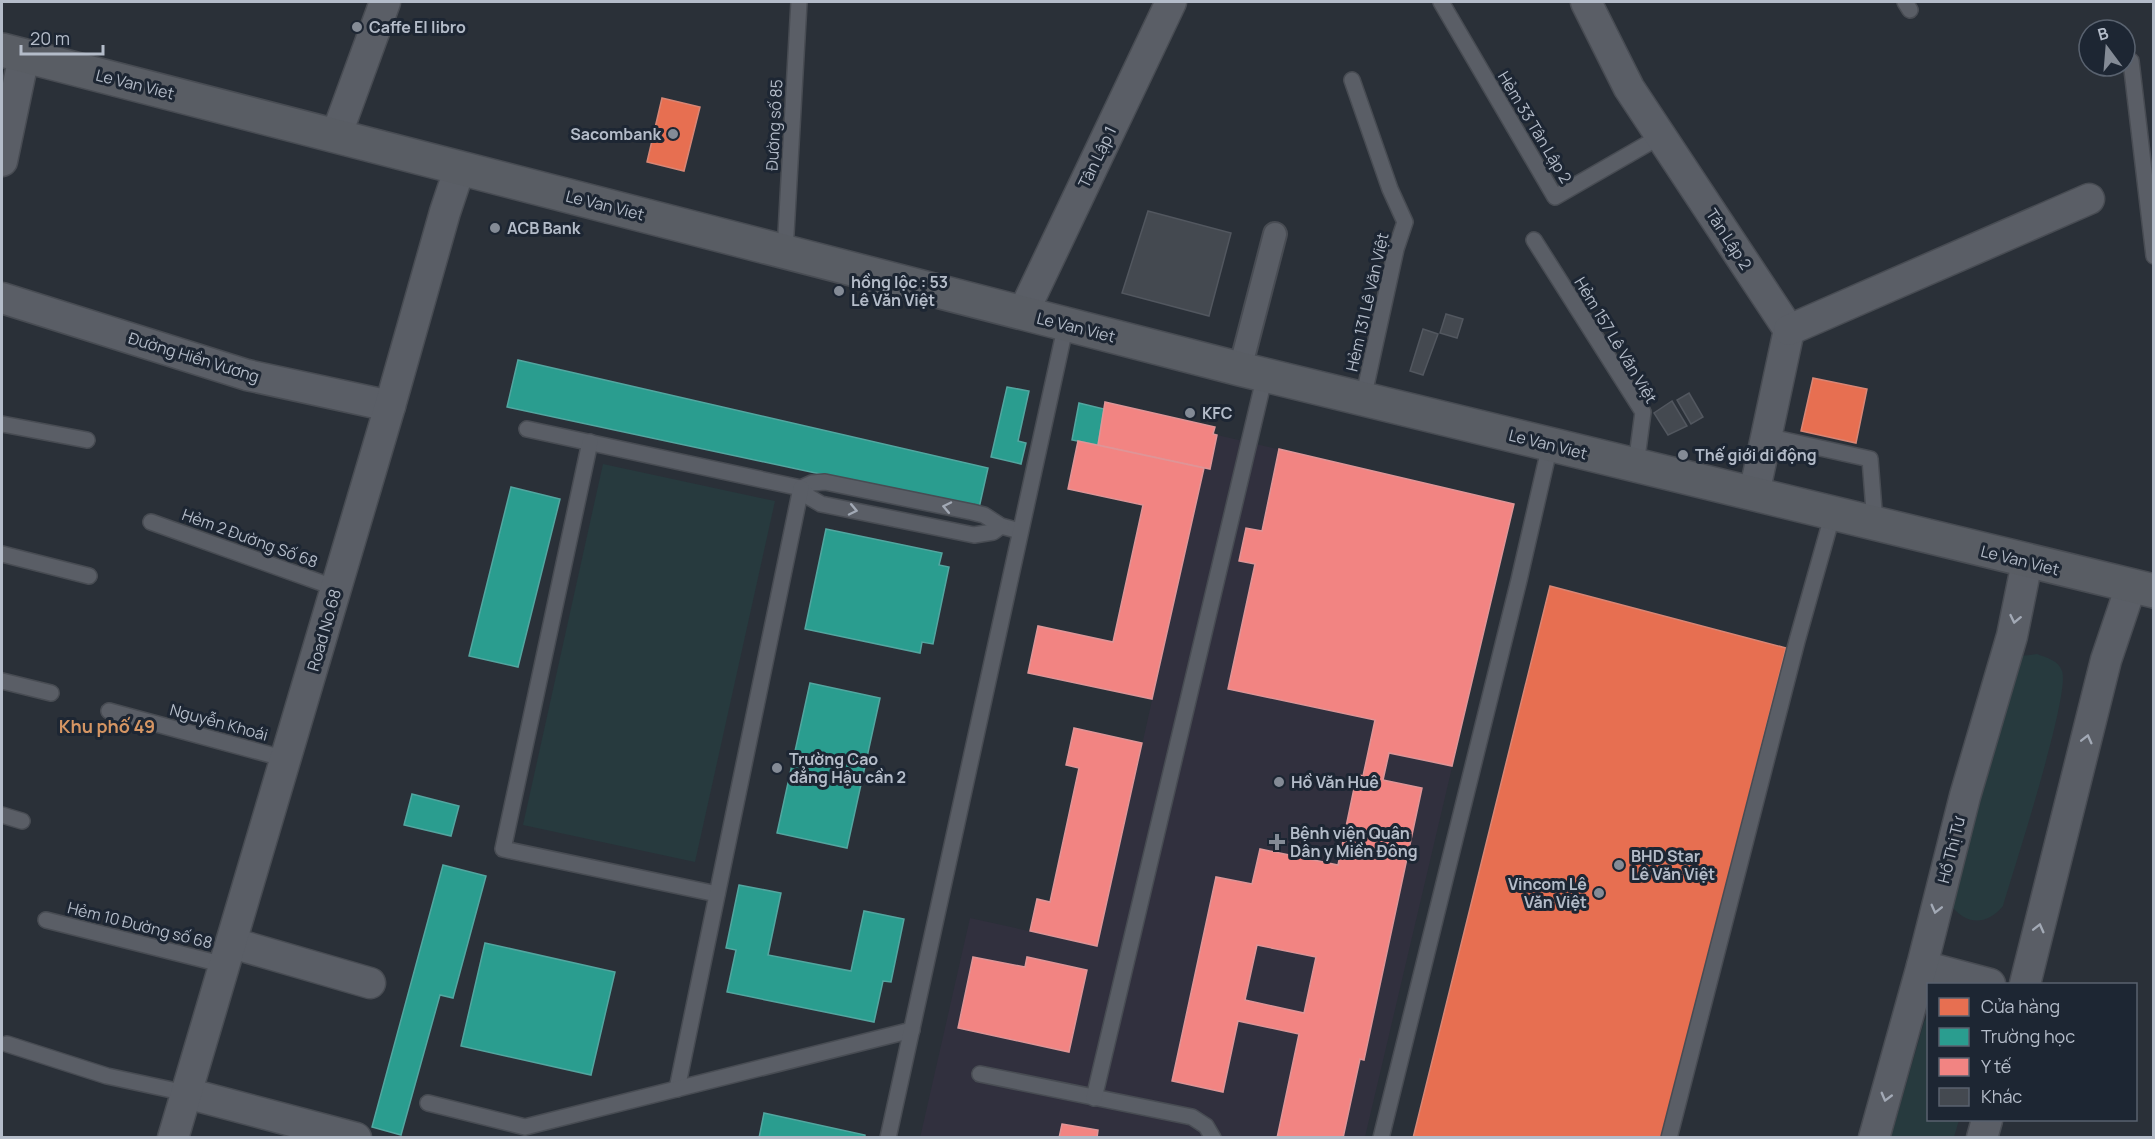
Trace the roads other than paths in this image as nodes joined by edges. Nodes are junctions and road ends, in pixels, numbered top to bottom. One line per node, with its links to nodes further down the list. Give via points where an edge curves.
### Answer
1 (385, 2): 10 (street)
2 (800, 2): 17 (lane, Đường số 85)
3 (1171, 2): 20 (street, Tân Lập 1)
4 (1441, 2): 11 (lane, Hẻm 33 Tân Lập 2, via 1555,197)
5 (1586, 2): 11 (street, Tân Lập 2, via 1629,88)
6 (13, 53): 9 (street); 10 (main road, Le Van Viet)
7 (2133, 78): 18 (lane)
8 (1352, 80): 24 (lane, Hẻm 131 Lê Văn Việt, via 1405,222)
9 (6, 122): 12 (street)
10 (336, 136): 13 (main road, Le Van Viet)
11 (1661, 136): 22 (street, Tân Lập 2)
12 (2, 161)
13 (460, 168): 17 (main road, Le Van Viet); 25 (street, Road No.68)
14 (2089, 199): 22 (street)
15 (1275, 234): 23 (street)
16 (1534, 240): 32 (lane, Hẻm 157 Lê Văn Việt, via 1643,412)
17 (784, 251): 20 (main road, Le Van Viet)
18 (2154, 256)
19 (2, 298): 25 (street, Đường Hiền Vương, via 247,375)
20 (1023, 313): 21 (main road, Le Van Viet)
21 (1066, 324): 23 (main road, Le Van Viet); 39 (lane)
22 (1789, 330): 28 (street)
23 (1252, 372): 24 (main road, Le Van Viet); 63 (lane)
24 (1363, 399): 31 (main road, Le Van Viet)
25 (390, 406): 43 (street, Road No.68)
26 (2, 424): 29 (lane)
27 (527, 429): 30 (lane)
28 (1766, 436): 34 (street); 37 (lane, via 1870,459)
29 (87, 440)
30 (590, 442): 33 (lane); 51 (lane, via 503,849)
31 (1550, 445): 32 (main road, Le Van Viet); 71 (lane)
32 (1636, 465): 34 (main road, Le Van Viet)
33 (801, 488): 38 (lane, one-way to 33, via 978,513 825,482); 38 (lane, one-way to 38, via 821,504 974,535 993,532); 51 (lane)
34 (1754, 494): 35 (main road, Le Van Viet)
35 (1833, 513): 37 (main road, Le Van Viet); 72 (lane)
36 (151, 522): 43 (lane, Hẻm 2 Đường Số 68)
37 (1875, 523): 41 (main road, Le Van Viet)
38 (1001, 526): 39 (lane)
39 (1020, 531): 58 (lane)
40 (2, 554): 42 (lane)
41 (2027, 562): 44 (main road, Le Van Viet); 54 (street, Hồ Thị Tư, one-way to 54, via 2012,636 1965,796)
42 (89, 576)
43 (336, 588): 48 (street, Road No.68)
44 (2142, 589): 57 (street, one-way to 44, via 2106,660)
45 (2, 681): 46 (lane)
46 (51, 693)
47 (109, 711): 48 (lane, Nguyễn Khoái)
48 (286, 759): 53 (street, Road No.68)
49 (2, 815): 50 (lane)
50 (22, 821)
51 (717, 894): 61 (lane)
52 (46, 920): 53 (lane, Hẻm 10 Đường số 68)
53 (229, 954): 55 (street); 62 (street, Road No.68)
54 (1922, 966): 56 (street); 73 (street, Hồ Thị Tư, one-way to 73)
55 (370, 983)
56 (1986, 983)
57 (2025, 983)
58 (912, 1030): 61 (lane); 69 (lane)
59 (7, 1044): 62 (lane, via 107,1076)
60 (980, 1074): 63 (lane)
61 (677, 1089): 66 (lane)
62 (186, 1093): 67 (street, Road No.68); 68 (street)
63 (1094, 1098): 70 (lane, via 1192,1117 1206,1126)
64 (428, 1103): 66 (lane)
65 (1986, 1121): 74 (street)
66 (530, 1132)
67 (173, 1137)
68 (356, 1137)
69 (888, 1137)
70 (1213, 1137)
71 (1381, 1137)
72 (1669, 1137)
73 (1874, 1137)
74 (1982, 1137)

